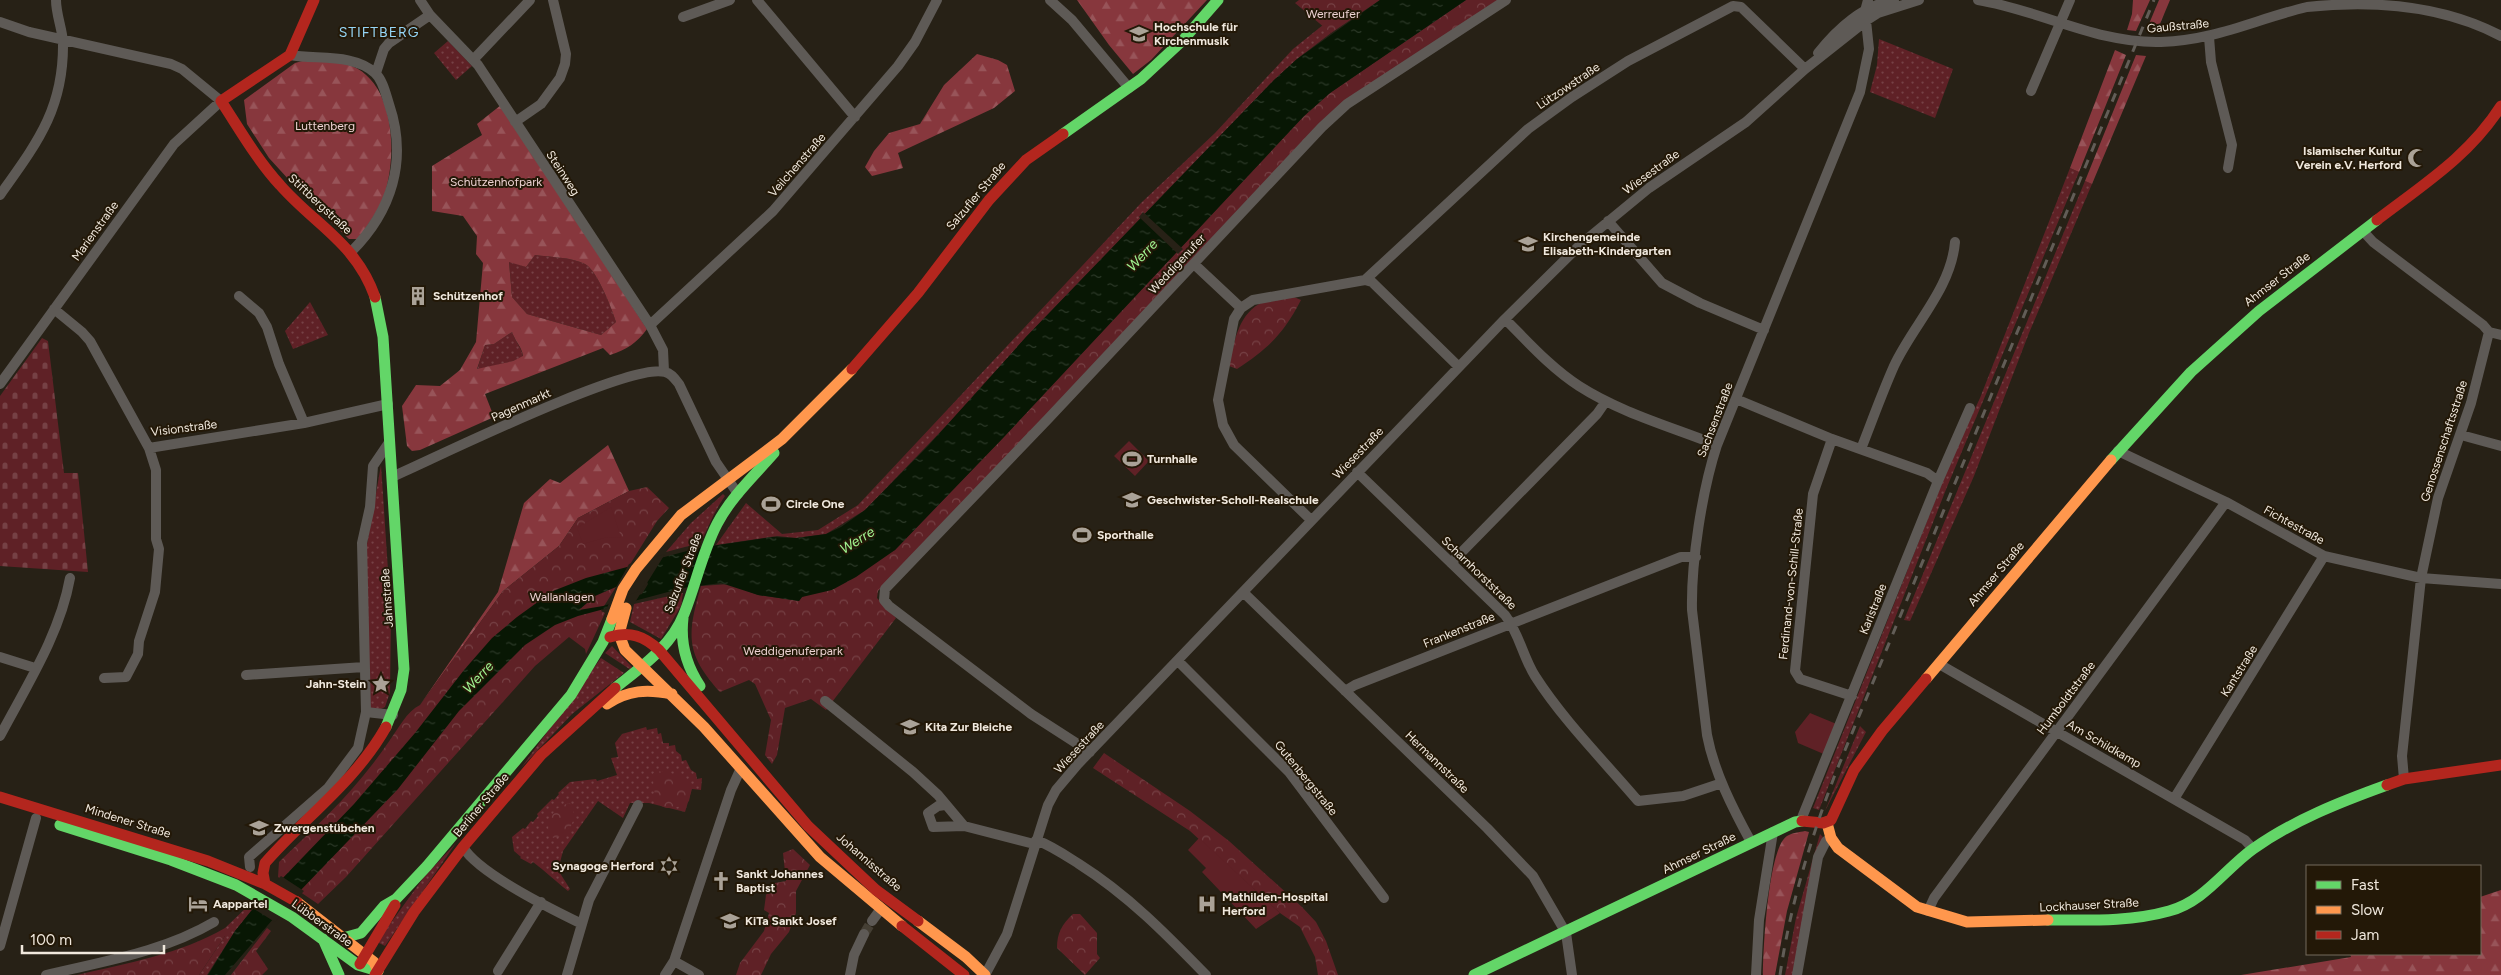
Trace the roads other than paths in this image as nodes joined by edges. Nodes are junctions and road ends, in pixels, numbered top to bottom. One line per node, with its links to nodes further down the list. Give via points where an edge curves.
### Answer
1 (56, 0): 25 (street)
2 (314, 0): 26 (main road)
3 (420, 0): 19 (street, Steinweg)
4 (530, 0): 27 (street)
5 (553, 0): 35 (street, via 566,54 565,64 560,78 541,104)
6 (730, 0): 20 (street)
7 (757, 0): 34 (street)
8 (937, 0): 34 (street, Veilchenstraße, via 915,42)
9 (1050, 0): 30 (street, via 1072,20)
10 (1218, 0): 30 (main road, Salzufler Straße, via 1183,40)
11 (1506, 0): 42 (street, Weddigenufer, via 1347,104)
12 (1859, 0): 18 (street)
13 (1868, 0): 18 (street)
14 (1894, 0): 18 (street)
15 (1919, 0): 18 (street)
16 (1978, 0): 22 (street, Gaußstraße, via 2021,9)
17 (2070, 0): 22 (street)
18 (1866, 15): 28 (street, Wiesestraße, via 1834,33); 49 (street, Sachsenstraße, via 1869,49 1860,92)
19 (427, 17): 27 (street, Steinweg); 29 (street, via 384,50)
20 (683, 17)
21 (0, 22): 25 (street)
22 (2059, 22): 24 (street, Gaußstraße, via 2095,34 2138,42); 31 (street)
23 (2501, 36): 24 (street, Gaußstraße, via 2475,22 2432,8 2358,1 2307,7)
24 (2209, 37): 36 (street, via 2211,62 2232,145)
25 (63, 39): 32 (street, via 170,64 187,72); 37 (street, via 51,117 37,144)
26 (290, 55): 29 (street, via 357,63); 32 (main road)
27 (472, 60): 35 (street, Steinweg)
28 (1805, 69): 38 (street, Wiesestraße, via 1746,122 1671,172); 43 (street, Lützowstraße, via 1741,8 1733,6 1628,61 1528,129)
29 (376, 73): 41 (street, via 398,138 396,169 390,195 375,222)
30 (1130, 88): 61 (main road, Salzufler Straße, via 1045,145 1009,176 892,325)
31 (2031, 91)
32 (221, 101): 41 (main road, Stiftbergstraße, via 280,185); 46 (street, Marienstraße, via 174,144)
33 (2501, 106): 39 (main road, Ahmser Straße, via 2462,155)
34 (855, 117): 48 (street, Veilchenstraße, via 773,211)
35 (515, 122): 48 (street, Steinweg)
36 (2228, 168)
37 (0, 195)
38 (1608, 221): 47 (street, Wiesestraße); 49 (street, via 1662,283)
39 (2362, 231): 50 (street); 68 (main road, Ahmser Straße, via 2229,336 2164,399)
40 (1955, 242): 67 (street, via 1953,259 1942,284 1894,366)
41 (351, 252): 57 (main road, Stiftbergstraße, via 370,282 380,309)
42 (1194, 264): 45 (street); 109 (street, Weddigenufer, via 883,594 889,606 1031,714)
43 (1365, 280): 45 (street, via 1270,296 1253,300); 52 (street, via 1372,282)
44 (239, 296): 59 (street, via 260,313)
45 (1241, 308): 76 (street, via 1234,319 1220,384 1218,400 1223,425 1234,445)
46 (54, 310): 54 (street, Marienstraße); 66 (street, Visionstraße, via 90,341)
47 (1505, 319): 52 (street, Wiesestraße); 56 (street, via 1560,372)
48 (650, 325): 53 (street, Steinweg, via 663,350)
49 (1764, 330): 55 (street, Sachsenstraße)
50 (2489, 332): 51 (street); 60 (street, Genossenschaftsstraße)
51 (2501, 335)
52 (1459, 367): 69 (street, Wiesestraße)
53 (664, 371): 70 (street, Pagenmarkt, via 638,375 565,399); 71 (street, via 679,384)
54 (0, 384)
55 (1736, 398): 62 (street); 64 (street, Sachsenstraße)
56 (1606, 401): 64 (street); 79 (street)
57 (388, 404): 59 (street, Visionstraße); 63 (main road, Stiftbergstraße)
58 (1970, 408): 72 (street, Karlstraße)
59 (304, 423): 66 (street, Visionstraße)
60 (2461, 436): 65 (street); 81 (street, Genossenschaftsstraße, via 2438,498)
61 (782, 439): 71 (main road, Salzufler Straße); 74 (main road, Salzufler Straße, via 772,456)
62 (1832, 439): 67 (street); 101 (street, Ferdinand-von-Schill-Straße, via 1813,494 1795,671 1800,679)
63 (390, 441): 70 (main road, Stiftbergstraße); 93 (street, Jahnstraße, via 373,466 370,507 362,543)
64 (1717, 445): 78 (street, Sachsenstraße, via 1706,490)
65 (2501, 446)
66 (149, 448): 98 (street, via 156,470 158,498 156,539 160,549 155,592 138,654 126,677)
67 (1861, 449): 72 (street)
68 (2118, 451): 75 (street, Fichtestraße); 92 (main road, Ahmser Straße)
69 (1357, 472): 76 (street, Wiesestraße); 79 (street, Scharnhorststraße)
70 (392, 477): 104 (main road, Jahnstraße, via 404,650 401,692)
71 (727, 479): 73 (main road, Salzufler Straße); 74 (street)
72 (1938, 480): 101 (street, Karlstraße)
73 (709, 493): 85 (main road, Salzufler Straße, via 681,515 651,549 623,589); 87 (main road, Salzufler Straße, via 703,508 668,544 634,590)
74 (738, 494): 84 (main road, Salzufler Straße, via 708,542)
75 (2226, 502): 77 (street, Fichtestraße); 107 (street, Humboldtstraße)
76 (1311, 520): 83 (street, Wiesestraße)
77 (2324, 556): 81 (street, Fichtestraße); 115 (street, Kantstraße)
78 (1696, 557): 86 (street, Frankenstraße, via 1681,557); 113 (street, Sachsenstraße, via 1692,610 1706,734)
79 (1452, 563): 86 (street, Scharnhorststraße)
80 (70, 578): 95 (street, via 58,623)
81 (2421, 578): 82 (street, Fichtestraße); 112 (street, Genossenschaftsstraße, via 2402,756)
82 (2501, 584)
83 (1244, 593): 91 (street, Wiesestraße); 99 (street, Hermannstraße)
84 (684, 614): 89 (main road, Salzufler Straße); 105 (main road, via 681,627 688,666)
85 (612, 619): 88 (main road, Berliner Straße)
86 (1511, 623): 99 (street, Frankenstraße); 113 (street, Scharnhorststraße, via 1527,662 1546,692 1638,801 1683,796)
87 (619, 634): 88 (main road); 89 (main road, via 638,634); 94 (main road, via 625,650)
88 (603, 642): 119 (main road, Berliner Straße, via 571,695)
89 (659, 650): 94 (main road, Salzufler Straße); 105 (main road)
90 (0, 657): 95 (street)
91 (1178, 661): 109 (street, Wiesestraße); 134 (street, Gutenbergstraße, via 1289,772)
92 (1938, 664): 107 (street, Am Schildkamp); 122 (main road, Ahmser Straße, via 1868,749)
93 (364, 667): 96 (street); 103 (street, Jahnstraße)
94 (642, 667): 97 (main road, Salzufler Straße); 100 (main road)
95 (35, 668): 108 (street)
96 (246, 675)
97 (632, 675): 106 (main road, Berliner Straße)
98 (104, 678)
99 (1345, 691): 142 (street, Hermannstraße, via 1533,876)
100 (672, 694): 106 (main road, via 652,690 625,693 581,723); 111 (main road)
101 (1852, 696): 121 (street, Karlstraße)
102 (825, 702): 117 (street, via 913,772)
103 (366, 712): 104 (street); 131 (street, Jahnstraße, via 358,748 352,758 328,788 249,857)
104 (392, 715): 124 (main road, Jahnstraße, via 376,742 341,787)
105 (717, 718): 158 (main road, Johannisstraße, via 808,826 876,890 966,957)
106 (571, 725): 130 (main road, Berliner Straße)
107 (2057, 731): 115 (street, Am Schildkamp); 138 (street, Humboldtstraße, via 1934,898)
108 (0, 736)
109 (1090, 752): 127 (street, Wiesestraße, via 1056,790)
110 (2501, 765): 112 (main road, Lockhauser Straße)
111 (741, 768): 137 (main road, via 807,844); 147 (street)
112 (2404, 779): 129 (main road, Lockhauser Straße, via 2323,809)
113 (1722, 782): 128 (street, Sachsenstraße)
114 (0, 797): 131 (main road, Mindener Straße)
115 (2174, 799): 129 (street, Am Schildkamp)
116 (638, 804): 141 (street, via 603,870)
117 (945, 805): 123 (street); 123 (street, via 928,813 930,824 937,828)
118 (0, 808): 120 (main road, Mindener Straße)
119 (475, 808): 130 (main road, via 475,820 462,836); 135 (main road, Berliner Straße)
120 (36, 818): 133 (main road, Mindener Straße, via 188,866); 146 (street)
121 (1801, 820): 122 (main road, Ahmser Straße); 125 (main road, Ahmser Straße)
122 (1827, 823): 126 (main road, Lockhauser Straße)
123 (964, 826): 127 (street)
124 (296, 831): 131 (main road, Jahnstraße); 132 (main road, Jahnstraße, via 266,863 263,873)
125 (1773, 832): 128 (main road, Ahmser Straße); 162 (street, via 1759,920)
126 (1831, 838): 138 (main road, Lockhauser Straße, via 1838,848); 163 (street, via 1818,857)
127 (1035, 842): 158 (street, Wiesestraße, via 1007,934); 159 (street, via 1055,848 1143,911)
128 (1751, 842): 142 (main road, Ahmser Straße)
129 (2249, 844): 138 (main road, Lockhauser Straße, via 2200,897 2164,912 2120,918 1975,923)
130 (464, 847): 136 (street, via 476,862); 150 (main road, Berliner Straße, via 414,912)
131 (248, 871): 132 (main road, Lübberstraße); 133 (main road, Jahnstraße)
132 (265, 884): 145 (main road, Lübberstraße, via 300,904)
133 (244, 889): 144 (main road, Lübberstraße)
134 (1384, 898)
135 (396, 899): 145 (main road, Berliner Straße, via 384,906 361,934); 148 (main road, Berliner Straße, via 393,911)
136 (541, 902): 141 (street); 149 (street)
137 (880, 910): 140 (street); 157 (main road)
138 (1928, 911)
139 (214, 922): 151 (street, via 168,945)
140 (872, 922)
141 (582, 924): 153 (street)
142 (1566, 933): 160 (main road, Ahmser Straße); 161 (street, Hermannstraße)
143 (864, 934): 156 (street, via 854,955)
144 (322, 937): 148 (main road, Lübberstraße); 152 (main road)
145 (343, 938): 148 (main road, Lübberstraße)
146 (0, 946)
147 (674, 961): 154 (street); 155 (street)
148 (360, 965): 150 (main road, Lübberstraße)
149 (498, 971)
150 (379, 974)
151 (46, 975)
152 (339, 975)
153 (568, 975)
154 (666, 975)
155 (699, 975)
156 (850, 975)
157 (964, 975)
158 (985, 975)
159 (1206, 975)
160 (1474, 975)
161 (1572, 975)
162 (1756, 975)
163 (1797, 975)

